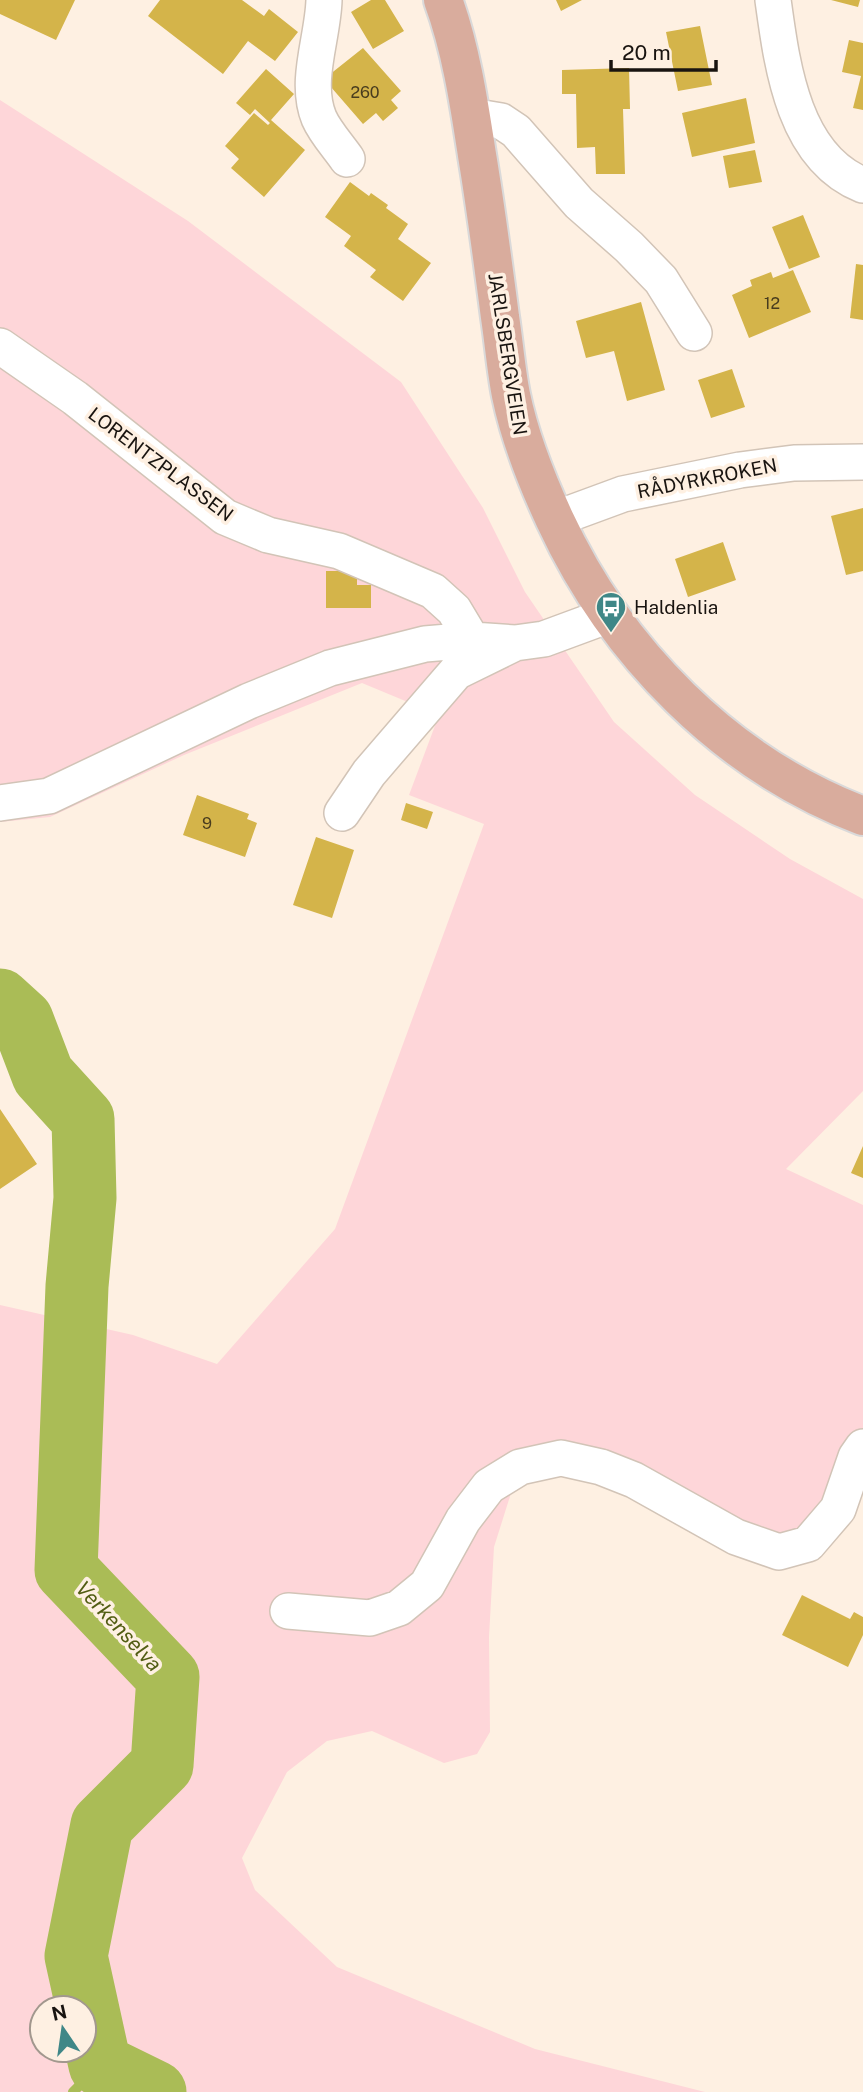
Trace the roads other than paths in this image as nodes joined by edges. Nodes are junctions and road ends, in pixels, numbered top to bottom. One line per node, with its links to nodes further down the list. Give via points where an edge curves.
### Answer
1 (324, 0): 5 (street, via 313,81 320,119)
2 (443, 0): 4 (main road, JARLSBERGVEIEN)
3 (773, 0): 6 (street, via 791,100 815,148 850,180)
4 (471, 116): 7 (street, via 501,121 516,131 579,203 661,280); 10 (main road, JARLSBERGVEIEN, via 510,393 521,439)
5 (347, 159)
6 (863, 185)
7 (694, 333)
8 (0, 346): 12 (street, LORENTZPLASSEN, via 75,398 225,517 268,535 339,551 433,591 454,610)
9 (863, 462): 10 (street, RÅDYRKROKEN, via 740,470 623,494)
10 (555, 519): 11 (main road, JARLSBERGVEIEN)
11 (609, 615): 13 (street, via 544,639); 16 (main road, JARLSBERGVEIEN, via 684,702 743,752 814,796)
12 (472, 640): 13 (street); 14 (street, via 425,644 330,667 49,796)
13 (516, 643): 15 (street, via 456,672 369,773)
14 (0, 803)
15 (342, 813)
16 (863, 816)
17 (863, 1447): 18 (street, via 838,1509 808,1544 779,1552 736,1537 635,1480 561,1458 520,1466 489,1486 463,1520 427,1585 399,1608 370,1618)
18 (288, 1611)

